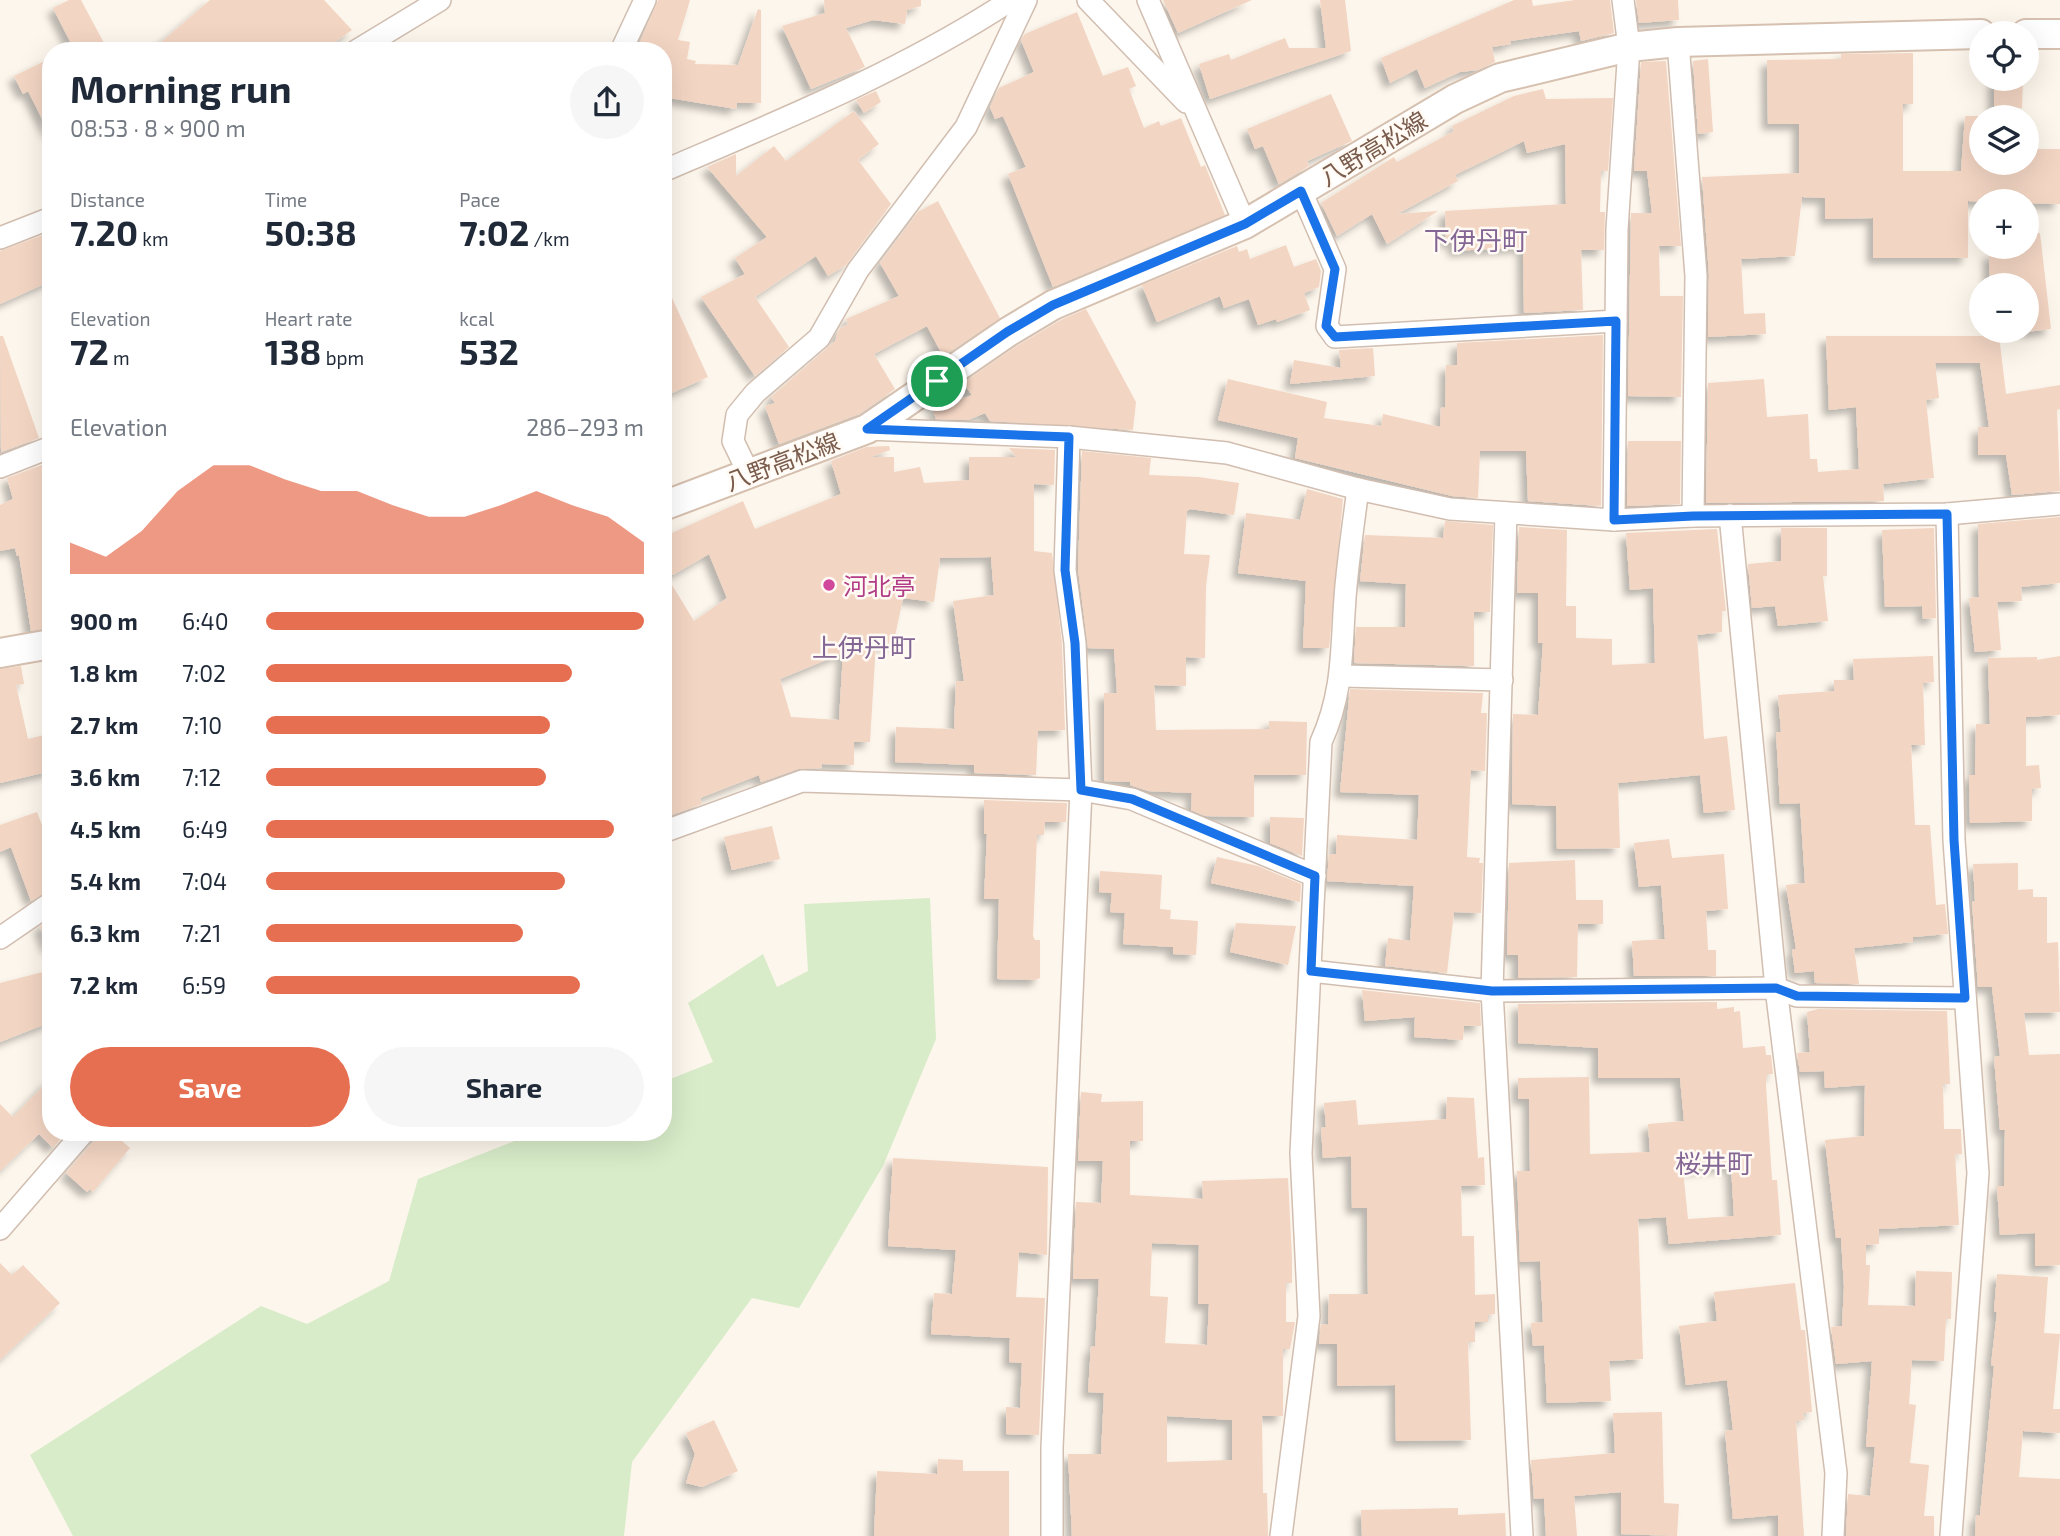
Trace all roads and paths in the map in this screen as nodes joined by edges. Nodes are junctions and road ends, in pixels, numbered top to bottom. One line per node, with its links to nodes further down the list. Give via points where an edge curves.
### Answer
1 (440, 0): 11 (street)
2 (645, 0): 12 (street)
3 (1011, 0): 16 (street, via 886,72)
4 (1026, 0): 26 (street, via 966,127 858,270 819,338 755,393 737,415 733,441)
5 (1088, 0): 15 (street)
6 (1148, 0): 15 (street)
7 (1623, 0): 14 (street)
8 (1969, 34): 13 (main road, 八野高松線)
9 (2039, 34): 10 (main road)
10 (2060, 34)
11 (371, 42)
12 (625, 42)
13 (1678, 42): 14 (main road, 八野高松線); 33 (street, via 1696,276)
14 (1629, 47): 17 (main road, 八野高松線, via 1500,78 1455,99); 21 (street)
15 (1196, 113): 19 (street)
16 (672, 167)
17 (1301, 191): 19 (main road, 八野高松線); 21 (street, via 1335,269 1326,326 1335,337)
18 (42, 222): 20 (street)
19 (1245, 224): 22 (main road, 八野高松線, via 1053,305)
20 (0, 238)
21 (1616, 321): 34 (street)
22 (867, 429): 23 (street); 26 (main road, 八野高松線)
23 (1069, 437): 27 (street, via 1227,453); 39 (street, via 1065,570 1075,643)
24 (42, 451): 25 (street)
25 (0, 467)
26 (749, 474): 28 (main road, 八野高松線)
27 (1359, 489): 30 (street, via 1450,509); 37 (street, via 1346,577)
28 (672, 503)
29 (2060, 504): 31 (street)
30 (1506, 513): 34 (street); 38 (street)
31 (1947, 514): 32 (street); 47 (street, via 1954,840)
32 (1730, 515): 33 (street); 45 (street)
33 (1693, 516): 34 (street)
34 (1614, 520)
35 (42, 645): 36 (main road)
36 (0, 653)
37 (1342, 677): 38 (street); 41 (street, via 1321,742)
38 (1502, 680): 46 (street)
39 (1081, 790): 40 (street, via 802,781); 41 (street, via 1132,799); 50 (street)
40 (672, 829)
41 (1315, 876): 44 (street)
42 (42, 909): 43 (street)
43 (0, 938)
44 (1311, 971): 46 (street); 51 (street, via 1301,1153 1309,1316)
45 (1776, 988): 46 (street); 47 (street, via 1797,996); 53 (street, via 1836,1473)
46 (1492, 991): 52 (street)
47 (1965, 998): 54 (street, via 1978,1173)
48 (76, 1141): 49 (street)
49 (0, 1229)
50 (1052, 1536)
51 (1281, 1536)
52 (1522, 1536)
53 (1833, 1536)
54 (1951, 1536)

